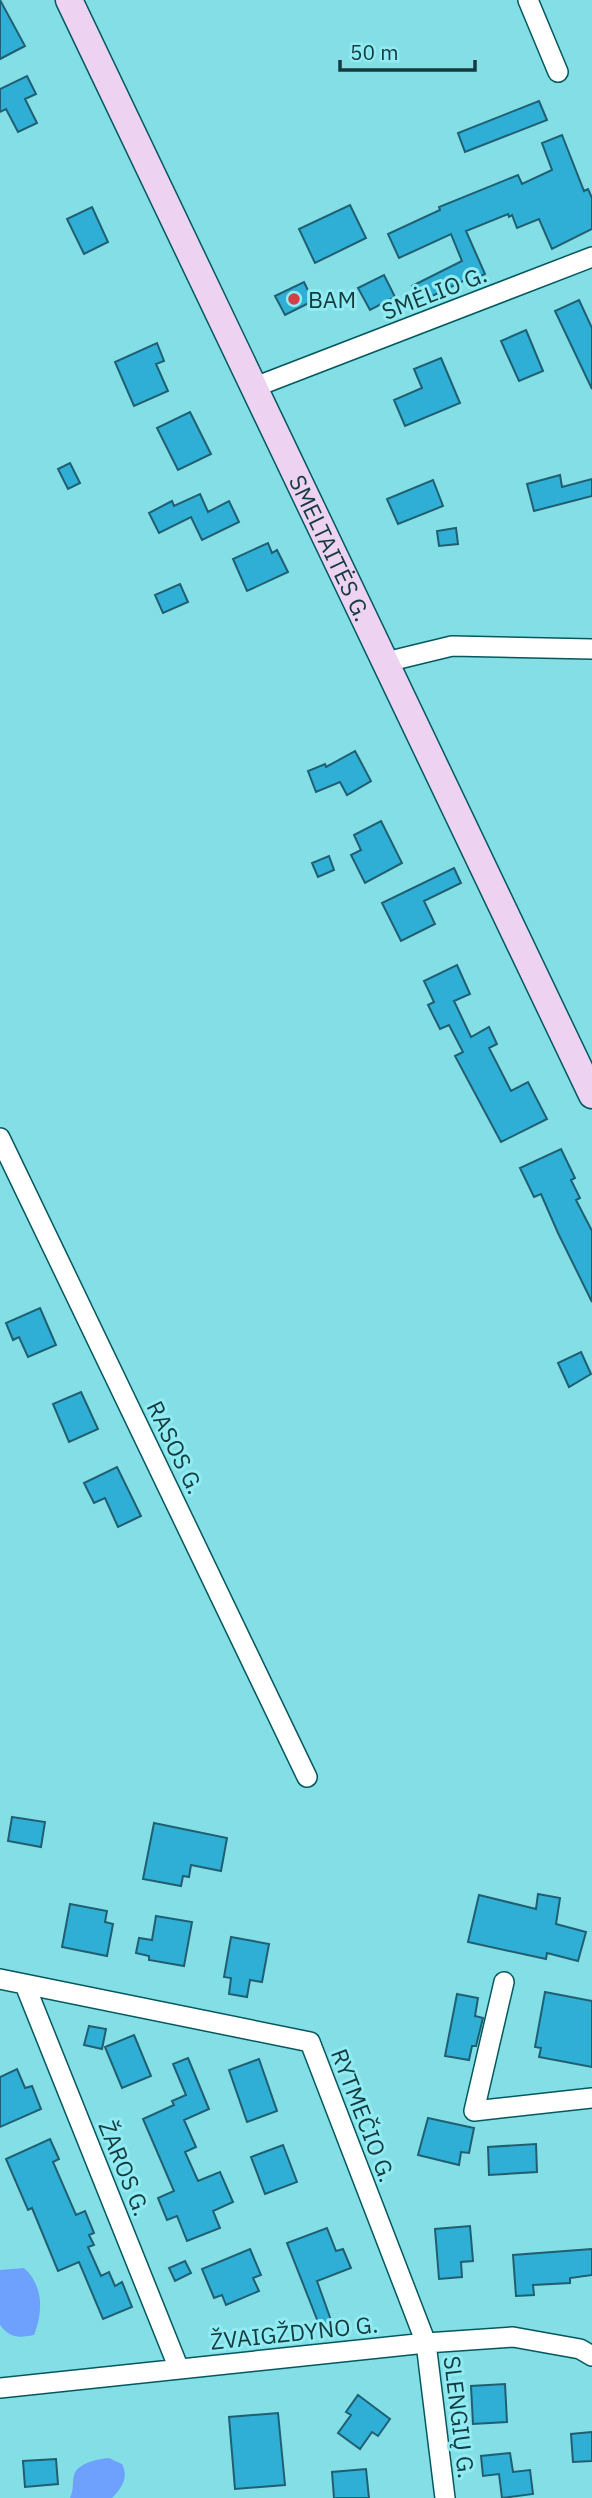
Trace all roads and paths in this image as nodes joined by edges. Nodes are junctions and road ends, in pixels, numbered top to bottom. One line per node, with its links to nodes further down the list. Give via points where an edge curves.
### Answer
1 (69, 0): 5 (main road, SMELTAITĖS G.)
2 (528, 0): 3 (street)
3 (558, 72)
4 (592, 257): 5 (street, SMĖLIO G.)
5 (255, 387): 7 (main road, SMELTAITĖS G.)
6 (592, 649): 7 (street, via 452,646)
7 (386, 662): 8 (main road, SMELTAITĖS G.)
8 (592, 1095)
9 (0, 1138): 10 (street, RASOS G.)
10 (307, 1777)
11 (0, 1979): 13 (street, RYTMEČIO G.)
12 (504, 1982): 14 (street, via 474,2111)
13 (25, 1984): 15 (street, RYTMEČIO G., via 310,2042); 17 (street, ŽAROS G.)
14 (592, 2098)
15 (426, 2343): 16 (street, ŽVAIGŽDYNO G., via 513,2337 580,2349); 17 (street, ŽVAIGŽDYNO G.); 19 (street, SLENGIŲ G.)
16 (592, 2356)
17 (179, 2369): 18 (street, ŽVAIGŽDYNO G.)
18 (0, 2388)
19 (445, 2498)

